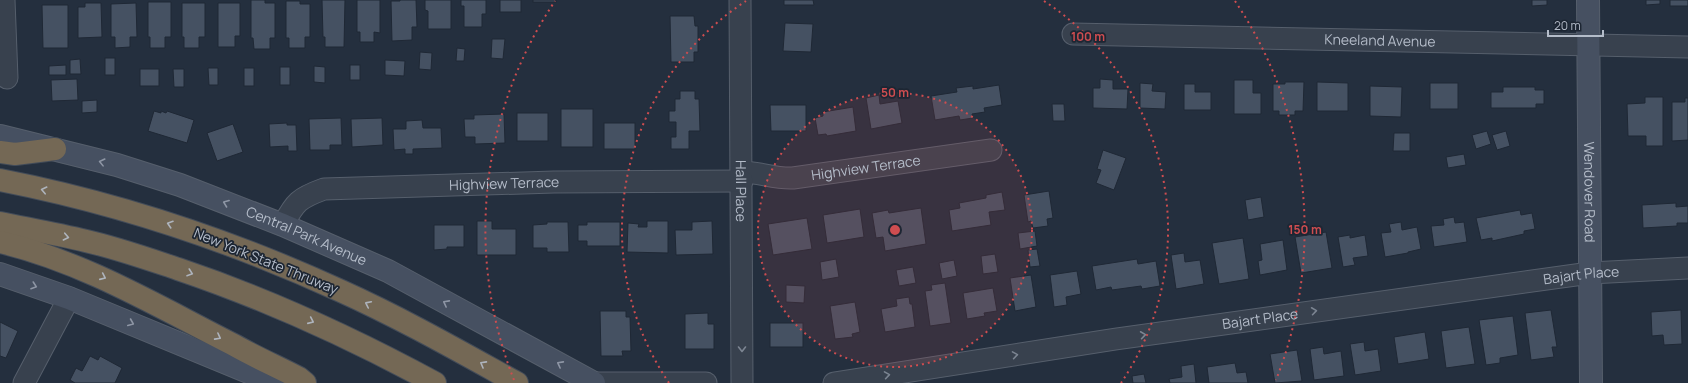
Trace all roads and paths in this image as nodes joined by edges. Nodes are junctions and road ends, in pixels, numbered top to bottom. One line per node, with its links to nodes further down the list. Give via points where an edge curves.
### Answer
1 (4, 0): 7 (street)
2 (740, 0): 12 (street, Hall Place)
3 (1588, 0): 5 (main road, Wendover Road)
4 (1073, 34): 5 (street, Kneeland Avenue)
5 (1588, 45): 6 (street, Kneeland Avenue); 18 (main road, Wendover Road)
6 (1688, 47)
7 (7, 78)
8 (0, 136): 9 (main road, Central Park Avenue)
9 (55, 149): 11 (highway, via 15,154); 15 (main road, Central Park Avenue, one-way to 9, via 180,185)
10 (991, 150): 12 (street, Highview Terrace, via 793,178 756,172)
11 (0, 152)
12 (742, 177): 15 (street, Highview Terrace, via 324,189 306,195 292,207); 28 (street, Hall Place, one-way to 28)
13 (0, 180): 25 (highway, New York State Thruway, one-way to 13, via 400,319 341,291 219,240 88,200)
14 (0, 223): 24 (highway, one-way to 24, via 87,241 215,281 342,335)
15 (283, 225): 26 (main road, Central Park Avenue, one-way to 15, via 388,271)
16 (0, 242): 23 (highway, one-way to 23, via 60,259 114,283)
17 (1688, 268): 18 (street, Bajart Place)
18 (1590, 273): 29 (street, Bajart Place, one-way to 18, via 1116,339); 30 (main road, Wendover Road)
19 (0, 274): 20 (main road, one-way to 20)
20 (69, 298): 21 (main road, one-way to 21); 22 (street)
21 (264, 381)
22 (24, 383)
23 (306, 383)
24 (434, 383)
25 (517, 383)
26 (594, 383): 27 (street)
27 (706, 383)
28 (742, 383)
29 (834, 383)
30 (1591, 383)

